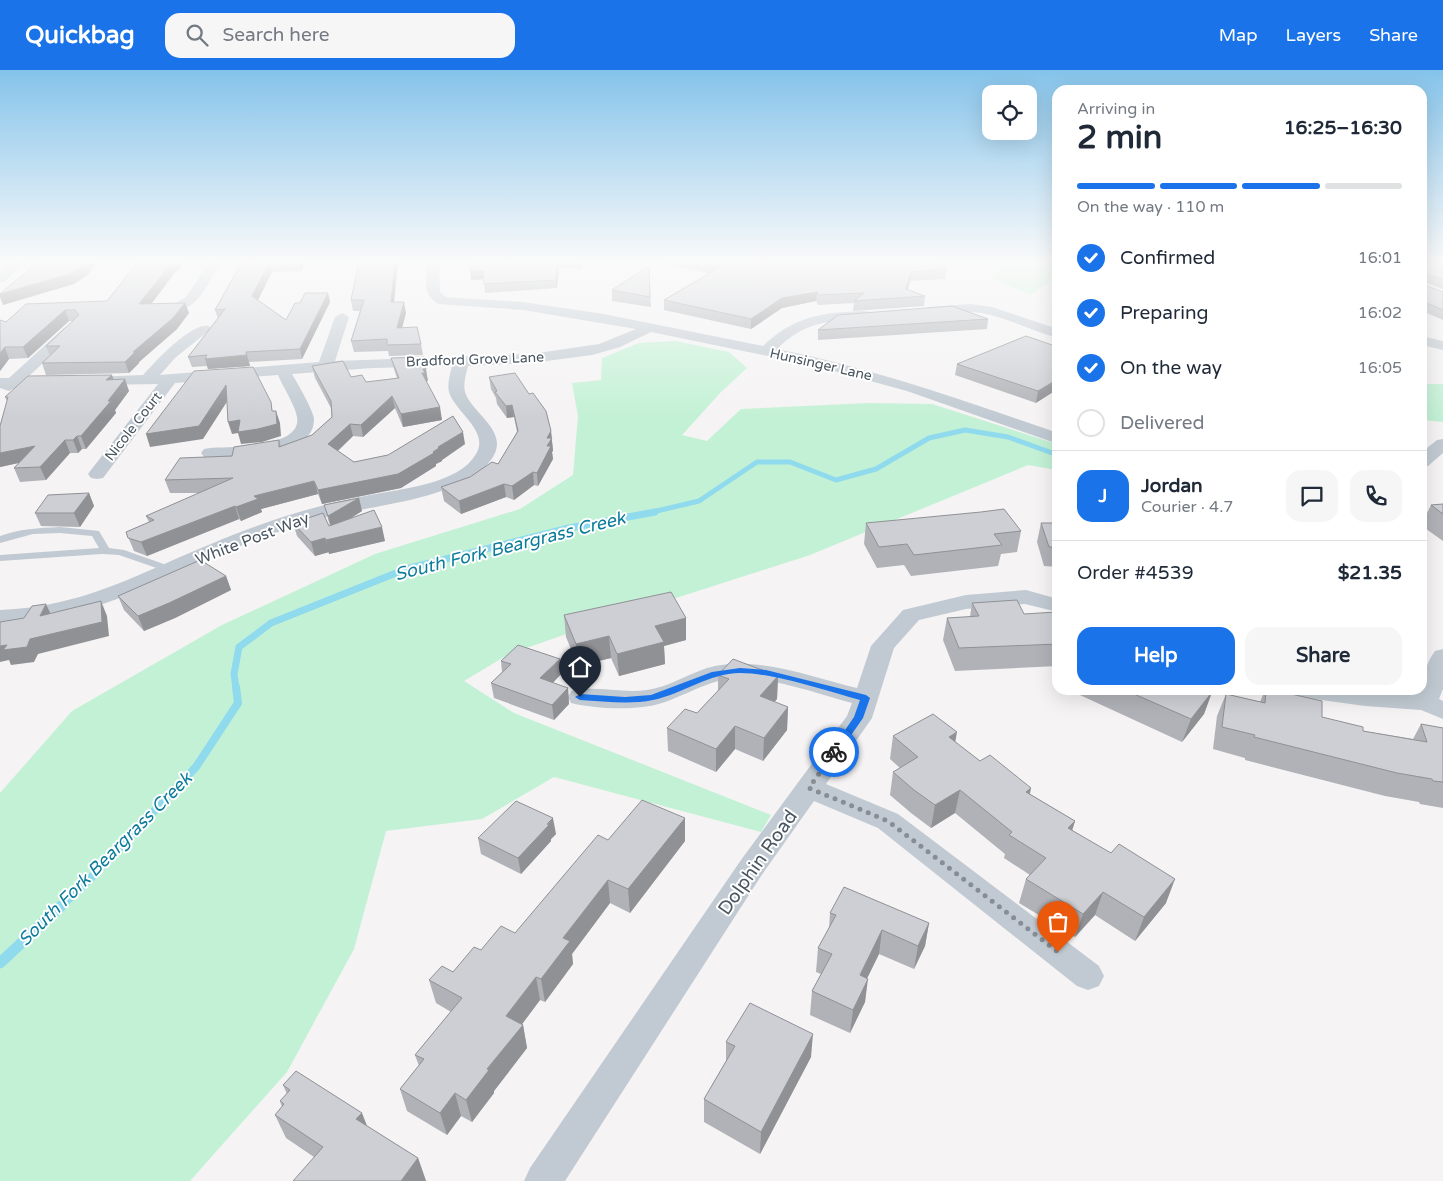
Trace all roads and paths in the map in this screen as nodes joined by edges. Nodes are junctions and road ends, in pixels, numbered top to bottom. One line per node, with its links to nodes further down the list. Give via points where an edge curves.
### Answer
1 (578, 314): 5 (street, Hunsinger Lane)
2 (884, 314): 12 (street, via 802,322)
3 (998, 314): 9 (street)
4 (342, 317): 15 (street)
5 (628, 322): 7 (street, Hunsinger Lane); 13 (street, Bradford Grove Lane, via 606,338)
6 (74, 326): 21 (street)
7 (650, 326): 12 (street, Hunsinger Lane); 13 (street, Bradford Grove Lane, via 606,348)
8 (204, 328): 17 (street, via 170,355)
9 (1052, 332)
10 (1427, 341): 11 (street)
11 (1443, 346)
12 (766, 351): 23 (street, Hunsinger Lane, via 912,388)
13 (561, 355): 14 (street, Bradford Grove Lane)
14 (461, 362): 15 (street, Bradford Grove Lane); 31 (street, White Post Way, via 456,390 462,404 484,428 489,441 485,455 472,468 429,489 271,527)
15 (326, 365): 16 (street, Bradford Grove Lane)
16 (284, 370): 18 (street, Bradford Grove Lane); 25 (street, via 306,418 304,430 276,447)
17 (148, 379): 18 (street, Bradford Grove Lane); 20 (street, Bradford Grove Lane)
18 (170, 379): 27 (street, Nicole Court)
19 (64, 381): 21 (street)
20 (82, 381)
21 (7, 383): 22 (street)
22 (0, 393)
23 (1052, 437)
24 (1443, 444): 26 (street)
25 (210, 453)
26 (1427, 458)
27 (97, 474)
28 (0, 540): 29 (lane, via 8,535 29,532 78,530 95,533)
29 (106, 551): 30 (lane); 31 (lane, via 120,552)
30 (0, 558)
31 (171, 570): 33 (street, White Post Way, via 72,608)
32 (1052, 604): 37 (street, Dolphin Road, via 1026,597 966,602 911,615 883,646)
33 (0, 617)
34 (1443, 656): 38 (street)
35 (1343, 695): 38 (street)
36 (580, 697): 37 (street, via 652,698 715,674 740,670 766,673)
37 (866, 698): 39 (street, Dolphin Road, via 859,718)
38 (1435, 706)
39 (809, 788): 40 (street, via 888,821); 41 (street, Dolphin Road, via 745,877)
40 (1088, 976)
41 (543, 1181)

